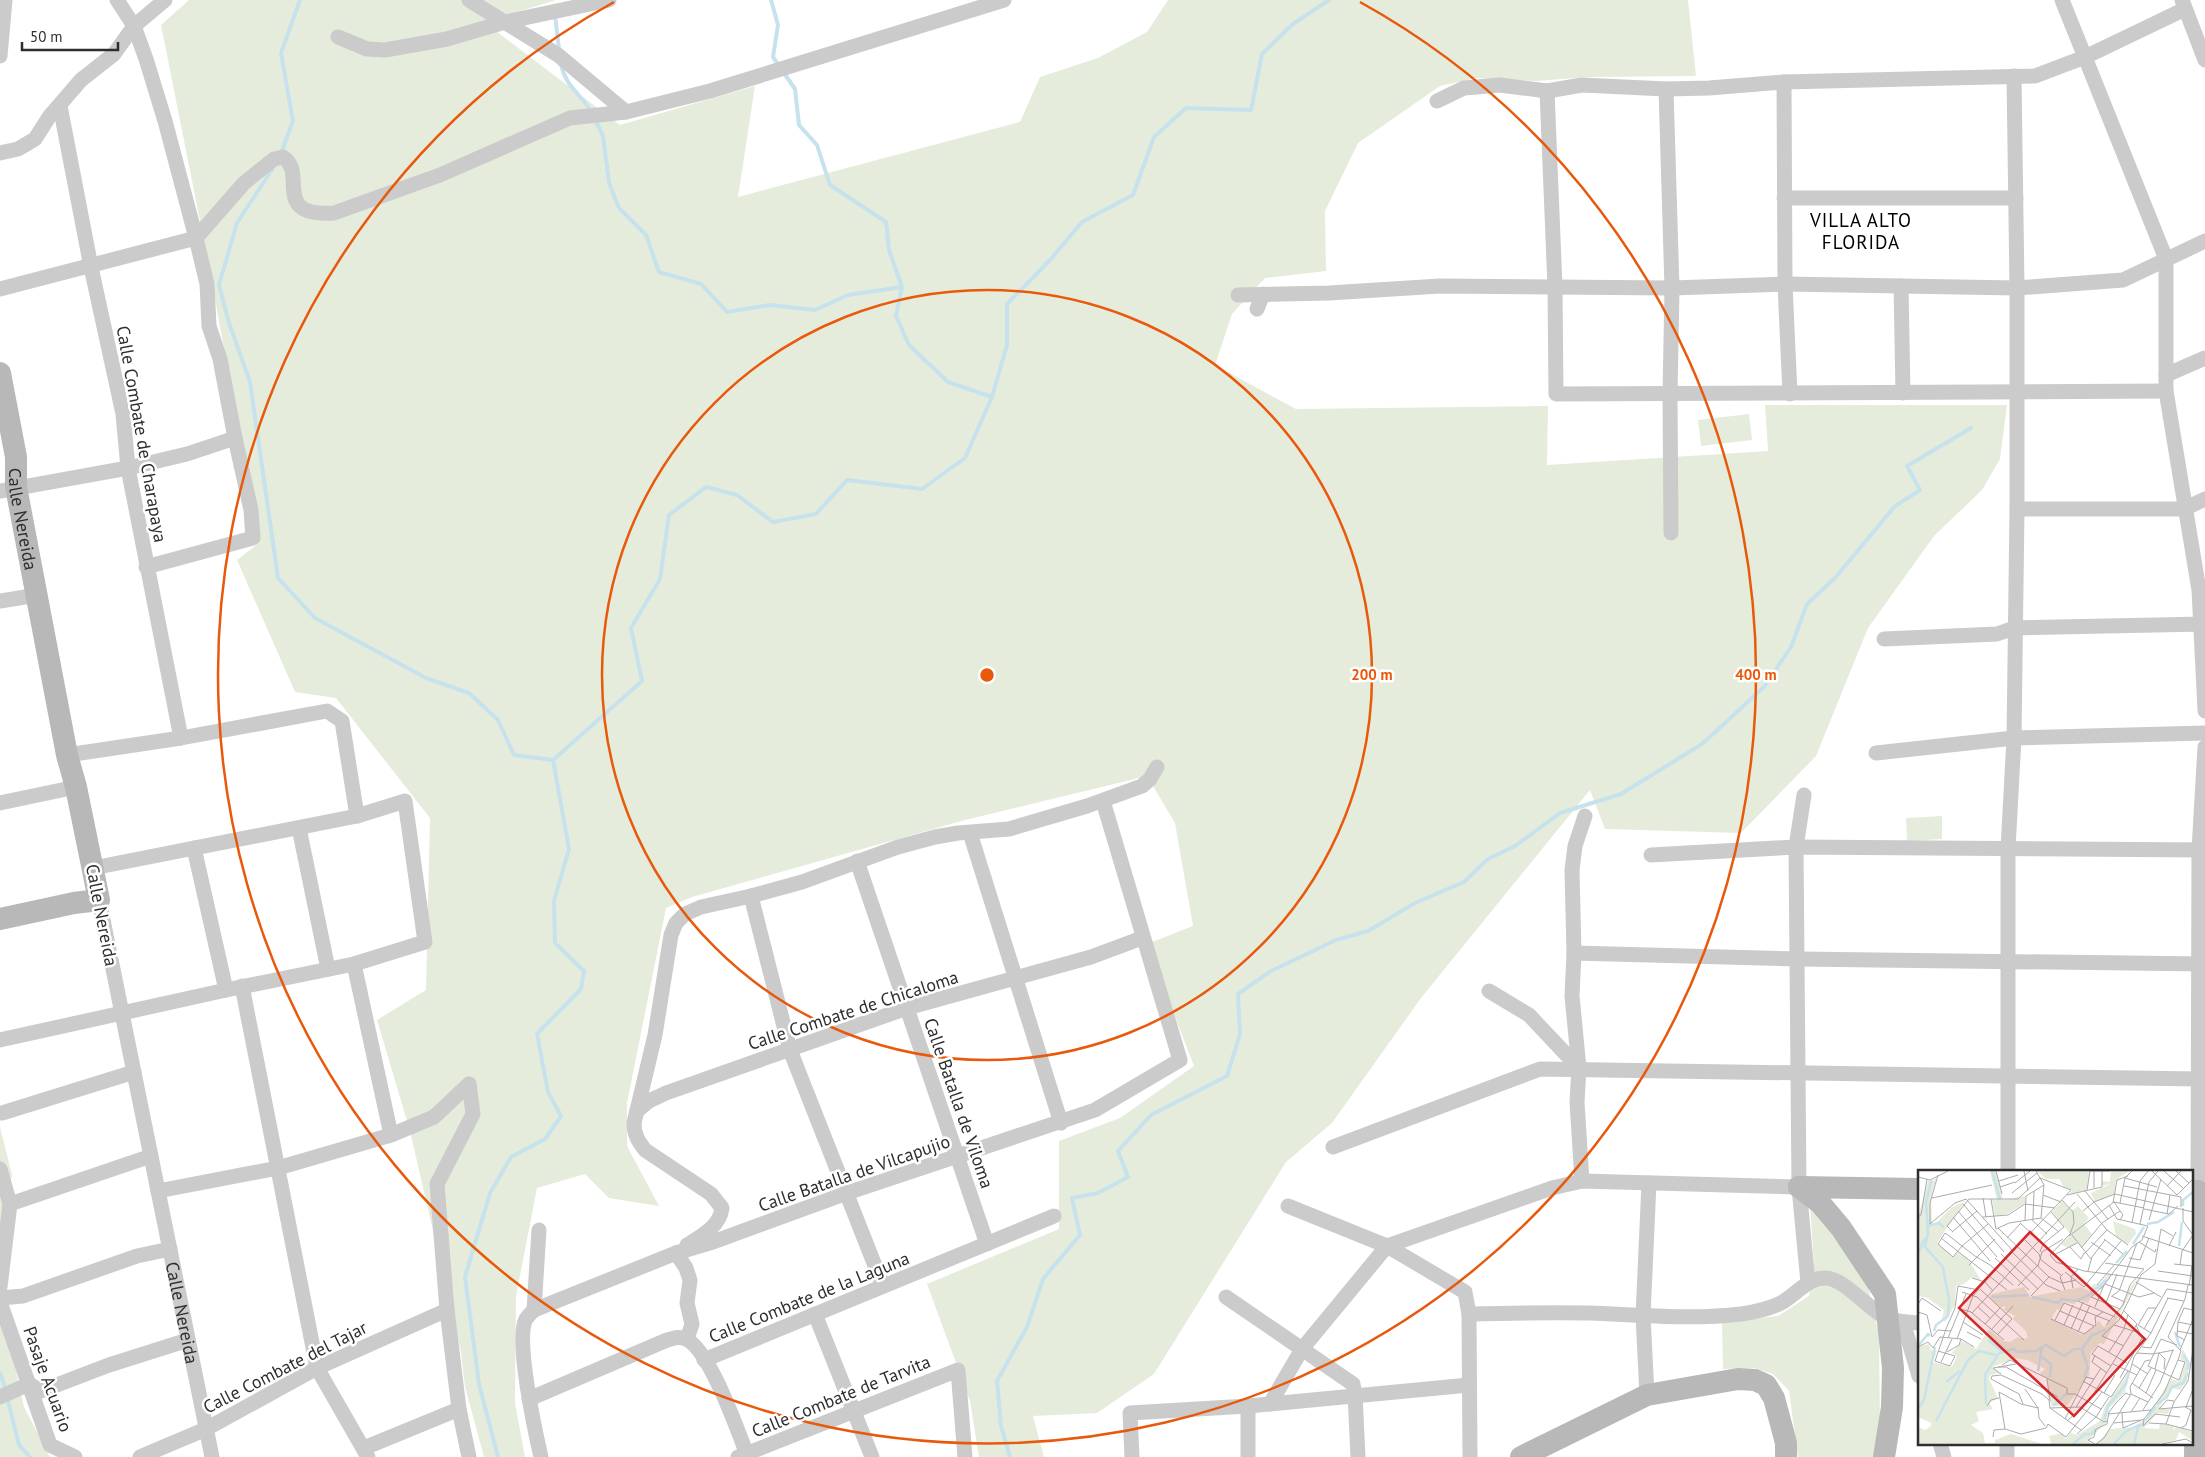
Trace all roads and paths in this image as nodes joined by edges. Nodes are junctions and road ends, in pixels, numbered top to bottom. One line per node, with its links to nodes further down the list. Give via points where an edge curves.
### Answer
1 (4, 0): 12 (street)
2 (117, 0): 10 (street)
3 (165, 0): 10 (street)
4 (469, 0): 9 (street)
5 (1004, 0): 21 (street, via 710,92)
6 (2062, 0): 13 (street)
7 (602, 1): 9 (street)
8 (2184, 4): 13 (street); 14 (street)
9 (505, 22): 11 (street, via 447,39 386,50 367,49); 21 (street, via 558,55)
10 (134, 26): 20 (street, via 114,54 81,80); 25 (street, via 165,121)
11 (338, 38)
12 (0, 56)
13 (2085, 57): 15 (street, via 2035,76); 27 (street)
14 (2205, 60)
15 (2014, 76): 16 (street); 24 (street)
16 (1784, 82): 17 (street); 23 (street)
17 (1666, 89): 18 (street, via 1582,85); 32 (street)
18 (1547, 91): 19 (street, via 1500,85 1464,88); 31 (street)
19 (1437, 101)
20 (60, 106): 22 (street, via 35,139); 28 (street, Calle Combate de Charapaya)
21 (626, 112): 25 (street, via 570,118 440,175 334,213 316,214 296,201 292,190 292,167 283,157 244,183)
22 (0, 153)
23 (1784, 198): 24 (street); 29 (street)
24 (2016, 198): 33 (street)
25 (196, 238): 28 (street); 46 (street, via 207,284 209,326 220,359)
26 (2205, 241): 27 (street)
27 (2166, 259): 33 (street, via 2122,280); 40 (street)
28 (91, 267): 34 (street); 47 (street, Calle Combate de Charapaya, via 123,414)
29 (1785, 284): 30 (street); 32 (street); 45 (street)
30 (1901, 286): 33 (street); 42 (street)
31 (1555, 287): 32 (street); 36 (street, via 1440,286); 44 (street, via 1556,394)
32 (1672, 288): 44 (street)
33 (2017, 288): 43 (street)
34 (0, 289)
35 (1238, 294): 36 (street)
36 (1263, 294): 37 (street)
37 (1257, 310)
38 (2205, 358): 40 (street)
39 (0, 373): 48 (street, Calle Nereida, via 16,457)
40 (2166, 376): 41 (street)
41 (2166, 391): 43 (street); 51 (street)
42 (1903, 393): 43 (street); 45 (street)
43 (2017, 393): 50 (street)
44 (1670, 394): 45 (street); 52 (street)
45 (1790, 394)
46 (235, 438): 47 (street); 53 (street, via 251,510 253,538)
47 (128, 468): 48 (street); 53 (street, Calle Combate de Charapaya)
48 (8, 489): 54 (street, Calle Nereida)
49 (2205, 500): 51 (street)
50 (2016, 509): 51 (street); 57 (street)
51 (2184, 509): 56 (street)
52 (1671, 533)
53 (146, 567): 61 (street, Calle Combate de Charapaya)
54 (37, 595): 55 (street); 65 (street, Calle Nereida)
55 (0, 601)
56 (2203, 624): 57 (street); 59 (street)
57 (2014, 628): 58 (street, via 1997,634); 62 (street)
58 (1884, 639)
59 (2205, 712)
60 (2205, 733): 62 (street)
61 (180, 738): 65 (street); 71 (street, via 326,710 342,721)
62 (2014, 738): 64 (street); 77 (street)
63 (2205, 747): 78 (street)
64 (1876, 753)
65 (67, 755): 67 (street, Calle Nereida)
66 (1157, 767): 69 (street, via 1142,786)
67 (76, 787): 70 (street); 81 (street, Calle Nereida)
68 (1804, 795): 75 (street)
69 (1103, 801): 74 (street, via 1009,830); 85 (street)
70 (0, 803)
71 (357, 816): 73 (street); 89 (street, via 405,801 425,942)
72 (1586, 816): 86 (street, via 1575,846 1572,870)
73 (299, 828): 76 (street); 91 (street)
74 (970, 833): 80 (street, via 934,837); 92 (street)
75 (1796, 847): 77 (street); 79 (street); 87 (street)
76 (194, 848): 81 (street); 94 (street)
77 (2008, 849): 78 (street); 88 (street)
78 (2202, 850): 90 (street)
79 (1651, 855)
80 (857, 861): 82 (street, via 802,882); 96 (street, Calle Batalla de Viloma)
81 (93, 868): 83 (street, Calle Nereida)
82 (751, 896): 99 (street); 106 (street, via 701,907 685,914 676,924 671,935 655,1035)
83 (99, 900): 84 (street, via 74,902); 97 (street, Calle Nereida)
84 (0, 919)
85 (1142, 938): 92 (street, Calle Combate de Chicaloma); 108 (street, Calle Batalla de Vilcapujio, via 1180,1060 1095,1110)
86 (1574, 953): 87 (street); 100 (street, via 1572,996)
87 (1799, 959): 88 (street); 102 (street)
88 (2008, 961): 90 (street); 103 (street)
89 (354, 964): 91 (street); 109 (street)
90 (2202, 964): 104 (street)
91 (328, 969): 93 (street)
92 (1016, 979): 96 (street, Calle Combate de Chicaloma); 108 (street)
93 (242, 986): 94 (street); 113 (street)
94 (226, 990): 97 (street)
95 (1489, 991): 100 (street, via 1529,1015)
96 (907, 1008): 99 (street, Calle Combate de Chicaloma); 112 (street, Calle Batalla de Viloma)
97 (122, 1012): 98 (street); 101 (street, Calle Nereida)
98 (0, 1040)
99 (790, 1050): 106 (street, Calle Combate de Chicaloma, via 666,1093 648,1101); 122 (street)
100 (1579, 1068): 102 (street); 110 (street, via 1540,1068); 116 (street, via 1577,1102)
101 (134, 1072): 107 (street); 111 (street, Calle Nereida)
102 (1799, 1073): 103 (street); 118 (street)
103 (2008, 1076): 104 (street); 115 (street)
104 (2199, 1079): 105 (street)
105 (2202, 1099): 121 (street)
106 (637, 1111): 130 (street, via 634,1132 645,1150 711,1194 722,1208 721,1217 713,1226)
107 (0, 1113)
108 (1061, 1122): 112 (street, Calle Batalla de Vilcapujio)
109 (391, 1135): 113 (street); 137 (street, via 434,1117 470,1084 473,1114 437,1184)
110 (1333, 1147)
111 (151, 1156): 120 (street, Calle Nereida); 123 (street)
112 (958, 1157): 122 (street, Calle Batalla de Vilcapujio); 127 (street, Calle Batalla de Viloma)
113 (278, 1168): 120 (street); 149 (street)
114 (0, 1169): 123 (street)
115 (2008, 1170)
116 (1582, 1181): 117 (street); 128 (street, via 1552,1188)
117 (1649, 1183): 118 (street); 141 (street)
118 (1799, 1187): 119 (street); 131 (street); 143 (street, via 1820,1203 1842,1228 1885,1294)
119 (1918, 1189)
120 (158, 1191): 129 (street, Calle Nereida)
121 (2198, 1191): 142 (street)
122 (847, 1193): 130 (street, Calle Batalla de Vilcapujio); 132 (street)
123 (10, 1204): 133 (street)
124 (1288, 1206): 128 (street)
125 (1054, 1216): 127 (street, Calle Combate de la Laguna)
126 (538, 1230): 138 (street)
127 (987, 1244): 132 (street, Calle Combate de la Laguna)
128 (1387, 1246): 140 (street, via 1465,1292); 147 (street)
129 (170, 1249): 135 (street, via 138,1256 30,1294); 145 (street, Calle Nereida)
130 (676, 1253): 138 (street, Calle Batalla de Vilcapujio); 146 (street, via 690,1280 687,1303 692,1324)
131 (1808, 1283): 141 (street, via 1779,1304 1756,1312 1728,1316); 143 (street, via 1829,1278 1842,1284 1868,1307)
132 (883, 1286): 139 (street, Calle Combate de la Laguna)
133 (0, 1287)
134 (1226, 1297): 147 (street)
135 (0, 1298)
136 (0, 1302): 151 (street, Pasaje Acuario)
137 (447, 1310): 149 (street, Calle Combate del Tajar); 159 (street)
138 (534, 1310): 156 (street, via 526,1319 523,1330)
139 (814, 1314): 148 (street, Calle Combate de la Laguna); 160 (street)
140 (1469, 1314): 141 (street); 152 (street)
141 (1643, 1316): 154 (street)
142 (2198, 1316): 182 (street)
143 (1895, 1320): 144 (street); 150 (street); 179 (street, via 1892,1407)
144 (1918, 1323)
145 (188, 1340): 151 (street, via 109,1365 46,1390 41,1391); 161 (street, Calle Nereida)
146 (686, 1340): 148 (street, Calle Combate de la Laguna, via 694,1345); 156 (street, Calle Combate de la Laguna, via 678,1337 667,1340)
147 (1302, 1349): 153 (street, via 1353,1384); 157 (street)
148 (704, 1360): 165 (street, via 724,1397)
149 (317, 1368): 161 (street, Calle Combate del Tajar); 164 (street)
150 (1918, 1374)
151 (29, 1384): 155 (street); 166 (street, Pasaje Acuario, via 50,1445)
152 (1470, 1385): 153 (street); 176 (street)
153 (1355, 1394): 157 (street); 175 (street)
154 (1647, 1395): 177 (street); 178 (street, via 1755,1380 1766,1385 1774,1398 1786,1443)
155 (0, 1397)
156 (529, 1399): 170 (street)
157 (1270, 1404): 158 (street)
158 (1248, 1406): 173 (street, via 1130,1413); 174 (street)
159 (459, 1409): 164 (street); 169 (street)
160 (854, 1411): 165 (street, Calle Combate de Tarvita); 171 (street); 172 (street, Calle Combate de Tarvita, via 958,1370)
161 (206, 1429): 167 (street, Calle Combate del Tajar); 168 (street, Calle Nereida)
162 (1940, 1444): 180 (street)
163 (2007, 1444): 181 (street)
164 (366, 1452)
165 (745, 1456)
166 (74, 1457)
167 (140, 1457)
168 (212, 1457)
169 (468, 1457)
170 (541, 1457)
171 (872, 1457)
172 (965, 1457)
173 (1132, 1457)
174 (1248, 1457)
175 (1358, 1457)
176 (1470, 1457)
177 (1522, 1457)
178 (1786, 1457)
179 (1884, 1457)
180 (1944, 1457)
181 (2007, 1457)
182 (2195, 1457)

